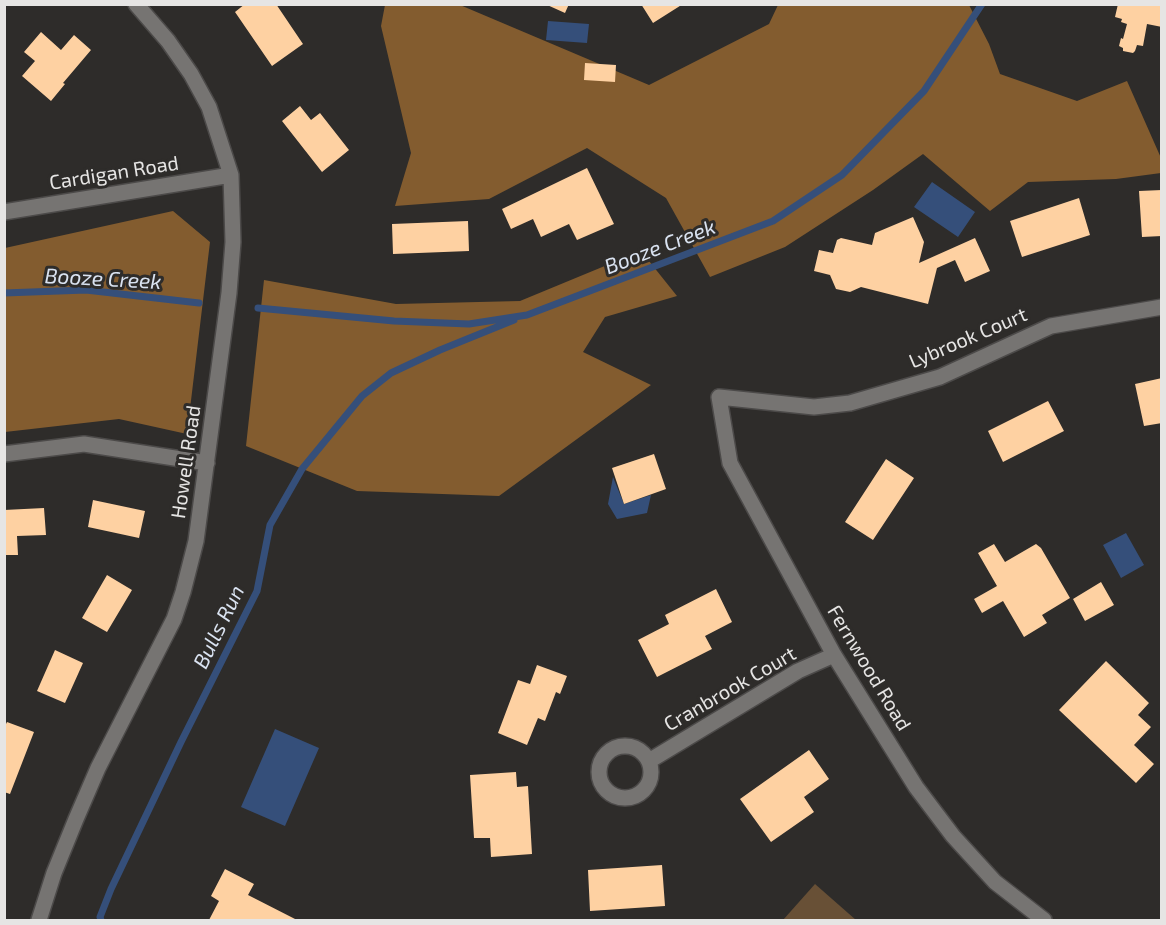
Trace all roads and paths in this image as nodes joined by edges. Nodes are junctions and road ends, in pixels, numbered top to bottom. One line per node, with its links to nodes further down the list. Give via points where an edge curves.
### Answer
1 (136, 4): 2 (street, Howell Road, via 191,74 209,107)
2 (231, 175): 3 (street, Cardigan Road); 7 (street, Howell Road, via 233,242 229,293)
3 (4, 212)
4 (1161, 307): 5 (street, Lybrook Court, via 1051,326 940,377 850,403 814,407)
5 (719, 397): 8 (street, Fernwood Road, via 730,463)
6 (4, 454): 7 (street, via 84,444)
7 (207, 463): 10 (street, Howell Road, via 190,569 174,619 94,778 54,873)
8 (834, 655): 9 (street, Cranbrook Court, via 798,671); 11 (street, Fernwood Road, via 916,787 953,836 995,882)
9 (649, 762)
10 (39, 921)
11 (1044, 921)

